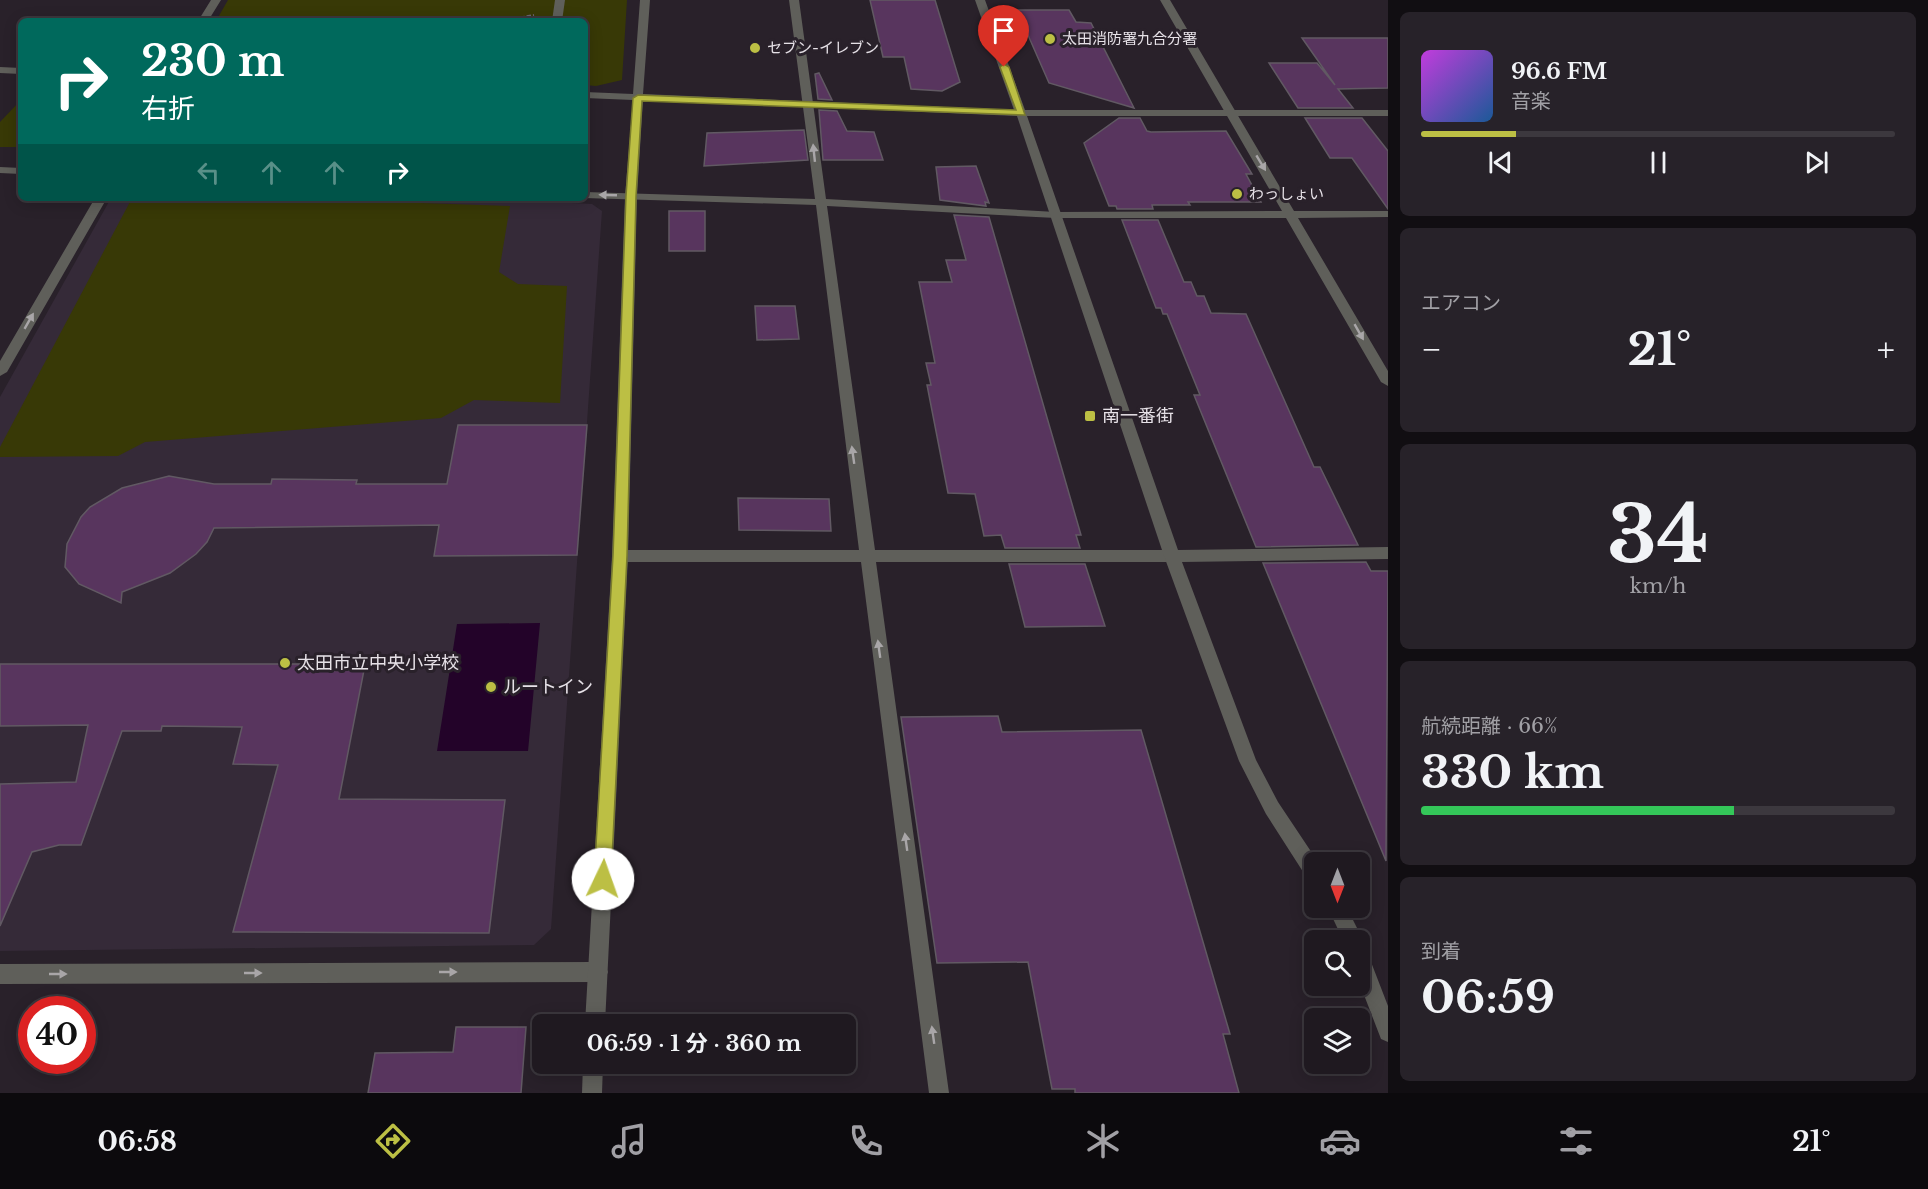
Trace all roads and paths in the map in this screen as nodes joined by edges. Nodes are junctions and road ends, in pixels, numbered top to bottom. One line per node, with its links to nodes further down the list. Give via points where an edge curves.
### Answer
1 (216, 0): 7 (street)
2 (645, 0): 12 (street)
3 (794, 0): 13 (street)
4 (980, 0): 14 (street)
5 (1165, 0): 15 (street)
6 (559, 5): 8 (path)
7 (205, 18)
8 (512, 18)
9 (0, 70): 10 (street)
10 (18, 71)
11 (588, 96): 12 (street)
12 (638, 98): 13 (street); 20 (street)
13 (809, 105): 14 (street); 22 (street, one-way to 13)
14 (1021, 113): 15 (street); 25 (street)
15 (1231, 113): 16 (street); 23 (street, one-way to 23)
16 (1388, 113)
17 (0, 170): 18 (street)
18 (18, 171)
19 (588, 195): 20 (street, one-way to 19)
20 (631, 196): 22 (street); 30 (street)
21 (98, 201): 26 (street, one-way to 21)
22 (819, 202): 25 (street); 32 (street, one-way to 22)
23 (1291, 214): 24 (street); 25 (street); 28 (street, one-way to 28)
24 (1388, 214)
25 (1056, 215): 31 (street)
26 (6, 351): 27 (street)
27 (0, 372)
28 (1388, 382)
29 (1388, 553): 31 (street)
30 (620, 556): 32 (street); 34 (street)
31 (1172, 556): 32 (street); 33 (street, via 1248,761 1272,808)
32 (867, 557): 41 (street, one-way to 32)
33 (1304, 857)
34 (598, 972): 35 (street, one-way to 34); 37 (street)
35 (0, 974)
36 (1370, 985): 38 (street)
37 (596, 1014)
38 (1388, 1032)
39 (593, 1074): 40 (street)
40 (592, 1093)
41 (939, 1093)

